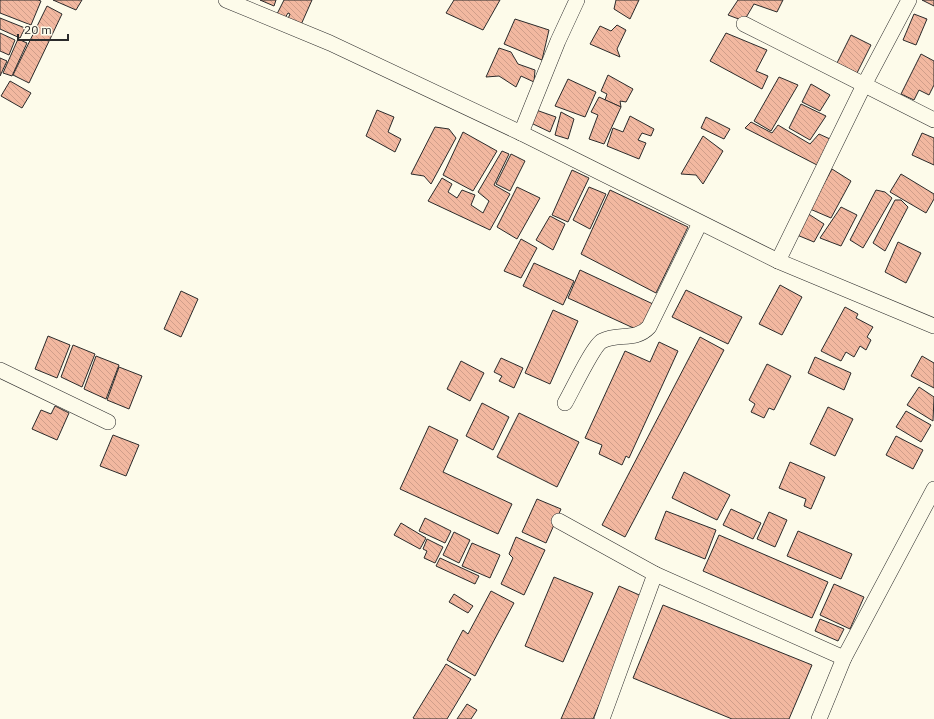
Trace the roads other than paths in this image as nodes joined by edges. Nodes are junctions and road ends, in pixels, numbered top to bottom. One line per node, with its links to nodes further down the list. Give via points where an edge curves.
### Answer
1 (226, 0): 7 (street, via 330,43)
2 (577, 0): 7 (street)
3 (909, 0): 5 (street)
4 (744, 24): 5 (street)
5 (864, 85): 6 (street); 9 (street)
6 (934, 120)
7 (521, 133): 8 (street)
8 (700, 223): 9 (street); 12 (street, via 649,327 646,331 633,336 612,337 601,341)
9 (778, 261): 10 (street)
10 (934, 326)
11 (0, 370): 13 (street)
12 (566, 402)
13 (108, 422)
14 (934, 489): 17 (street)
15 (559, 521): 16 (street)
16 (655, 574): 17 (street); 18 (street)
17 (844, 658): 19 (street)
18 (602, 719)
19 (820, 719)

